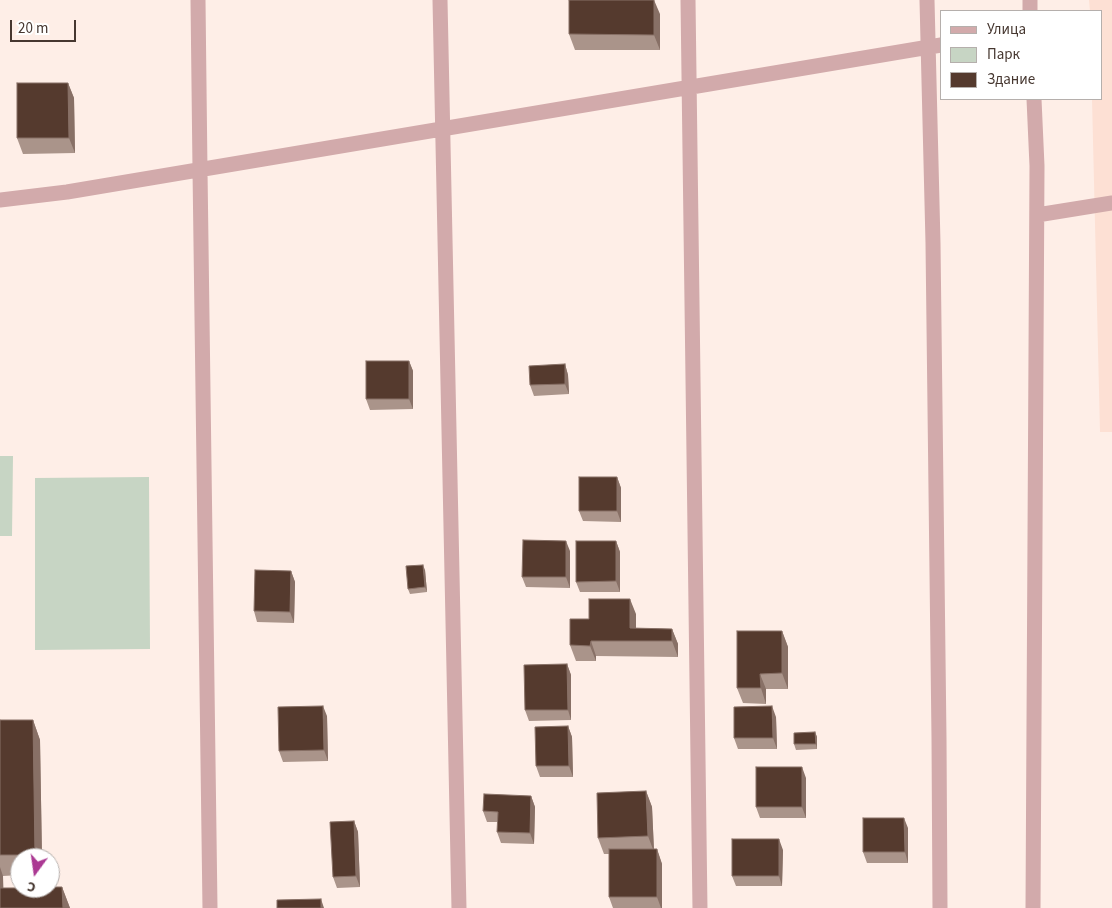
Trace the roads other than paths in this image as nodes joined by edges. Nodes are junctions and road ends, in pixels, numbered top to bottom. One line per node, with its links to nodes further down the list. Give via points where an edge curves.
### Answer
1 (198, 0): 9 (street)
2 (440, 0): 8 (street)
3 (688, 0): 6 (street)
4 (927, 0): 5 (street)
5 (934, 47): 6 (street); 16 (street)
6 (689, 88): 8 (street); 15 (street)
7 (1034, 100): 12 (street)
8 (442, 129): 9 (street); 14 (street)
9 (200, 170): 10 (street); 13 (street)
10 (0, 200)
11 (1112, 203): 12 (street)
12 (1036, 215): 17 (street)
13 (210, 908)
14 (459, 908)
15 (700, 908)
16 (940, 908)
17 (1033, 908)

